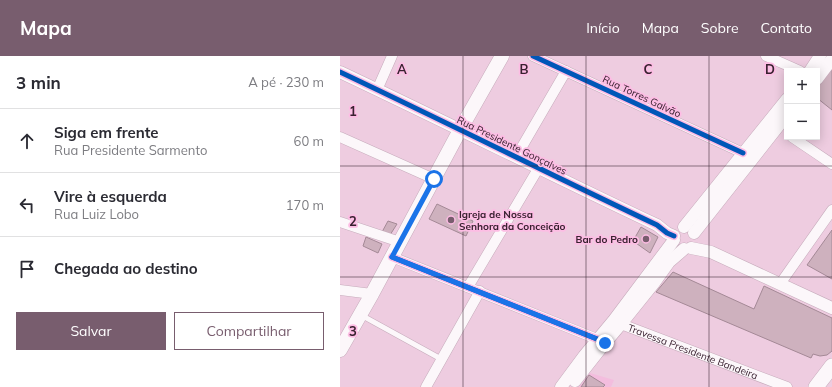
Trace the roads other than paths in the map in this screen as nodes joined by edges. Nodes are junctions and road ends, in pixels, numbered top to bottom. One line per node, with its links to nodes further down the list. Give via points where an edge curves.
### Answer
1 (392, 56): 12 (street)
2 (502, 56): 14 (main road)
3 (533, 56): 9 (street, Rua Torres Galvão)
4 (766, 56): 7 (street)
5 (820, 56): 8 (street)
6 (832, 59): 10 (street)
7 (793, 68)
8 (817, 68)
9 (566, 70): 18 (street, Rua Torres Galvão); 19 (street)
10 (820, 71)
11 (340, 72): 12 (street, Rua Presidente Gonçalves)
12 (377, 90): 14 (street, Rua Presidente Gonçalves)
13 (784, 104): 18 (street)
14 (460, 130): 19 (street, Rua Presidente Gonçalves); 22 (main road)
15 (782, 130): 25 (street)
16 (340, 137): 22 (street)
17 (796, 140): 20 (street)
18 (743, 153): 25 (street)
19 (516, 157): 21 (street, Rua Presidente Gonçalves)
20 (832, 164)
21 (538, 169): 25 (street, Rua Presidente Gonçalves, via 657,225 667,233); 29 (street)
22 (434, 179): 26 (main road)
23 (832, 210): 28 (street)
24 (340, 222): 26 (street)
25 (684, 238): 28 (street, Rua Presidente Gonçalves); 35 (street, via 669,262); 36 (street, via 614,320)
26 (400, 242): 27 (main road)
27 (392, 257): 29 (street); 32 (main road)
28 (780, 284): 33 (street, Rua Presidente Gonçalves)
29 (468, 287): 31 (street)
30 (340, 290): 32 (street)
31 (480, 291): 36 (street); 38 (street)
32 (372, 294): 34 (main road)
33 (832, 308)
34 (360, 314): 37 (main road); 38 (lane)
35 (621, 324): 36 (street); 43 (street, Travessa Presidente Bandeira)
36 (601, 341): 41 (street); 42 (street)
37 (340, 350)
38 (441, 359): 40 (street)
39 (832, 366): 44 (main road)
40 (426, 387)
41 (561, 387)
42 (571, 387)
43 (787, 387)
44 (816, 387)

